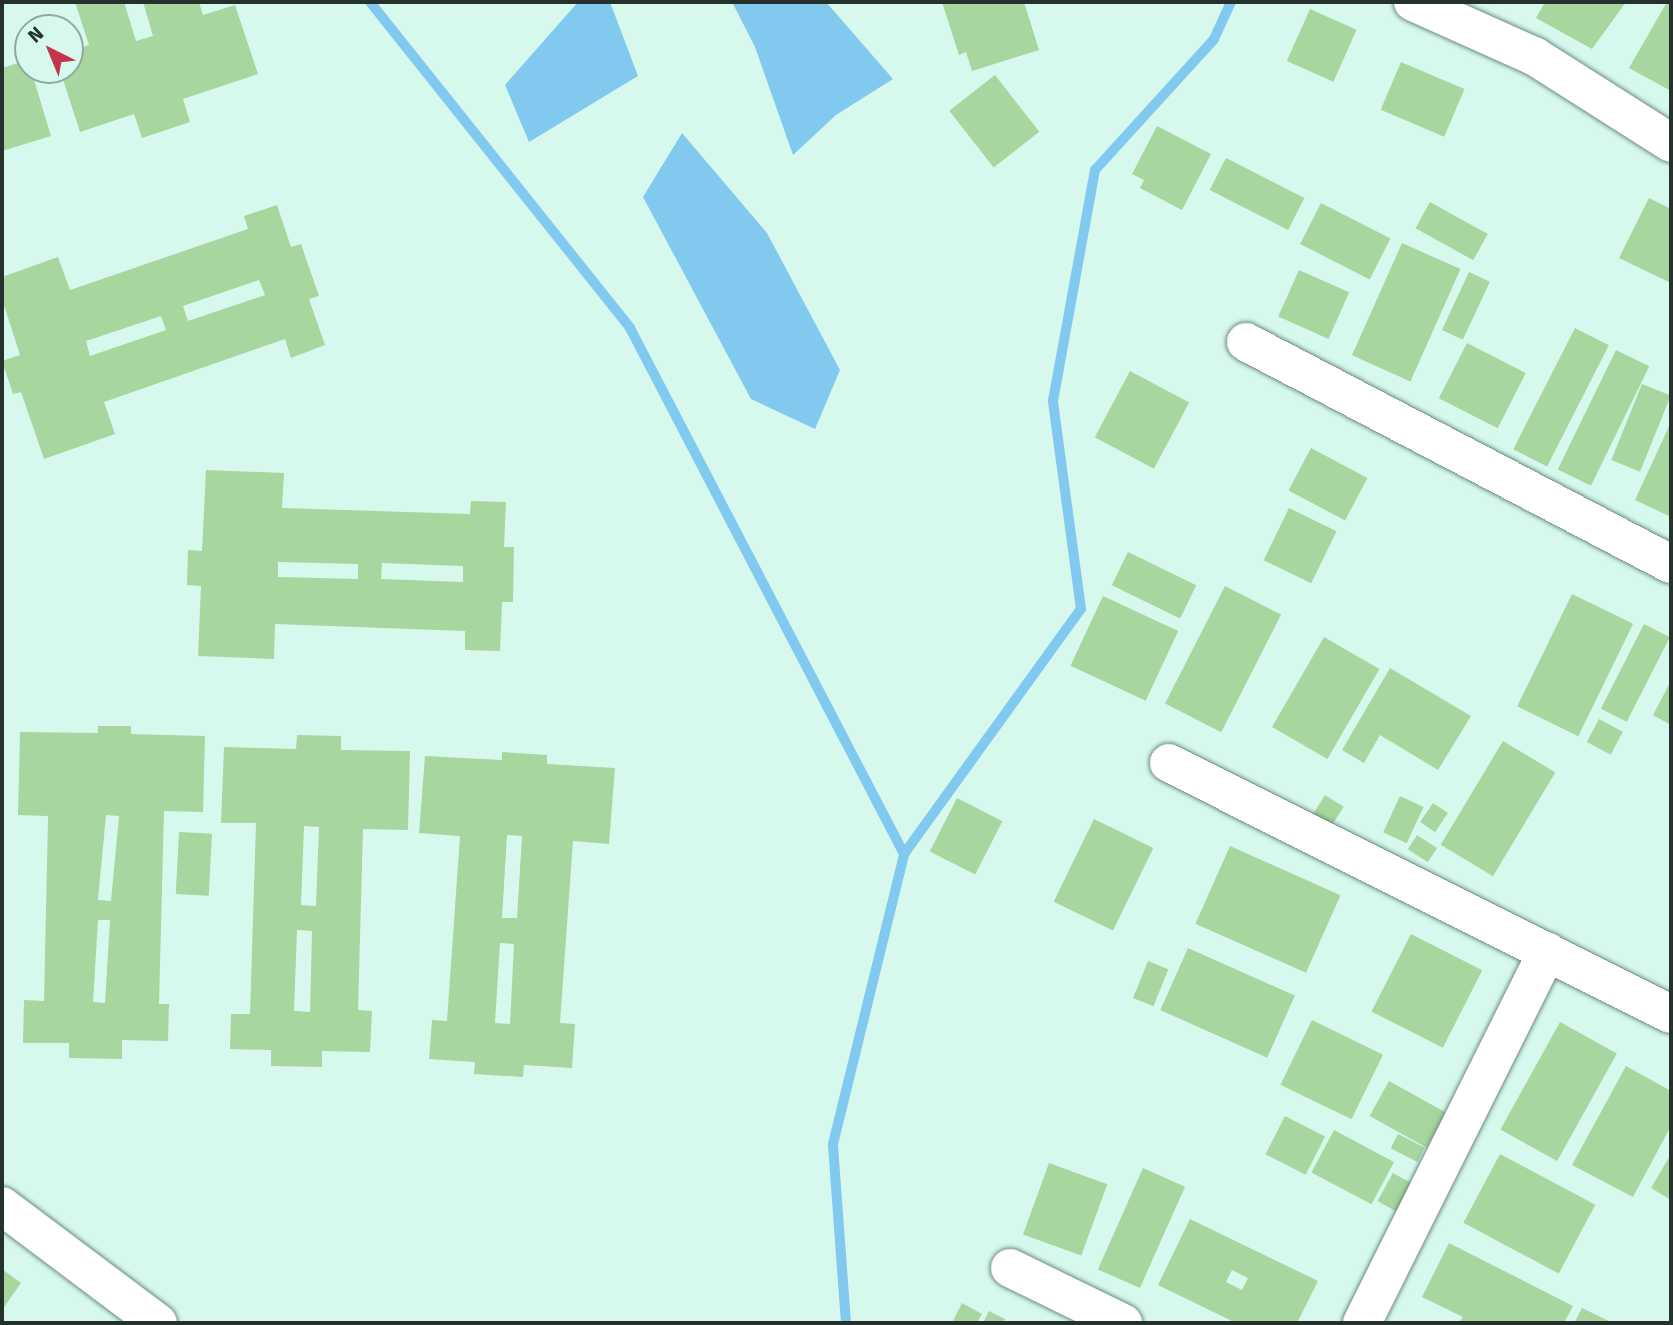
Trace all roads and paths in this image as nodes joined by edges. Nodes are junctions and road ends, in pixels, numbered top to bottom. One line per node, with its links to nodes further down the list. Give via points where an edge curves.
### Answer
1 (1413, 2): 2 (street, via 1534,56)
2 (1671, 143)
3 (1246, 342): 4 (street)
4 (1671, 564)
5 (1169, 764): 6 (street)
6 (1547, 952): 7 (street); 12 (street)
7 (1671, 1014)
8 (2, 1206): 10 (street)
9 (1010, 1268): 11 (street)
10 (158, 1323)
11 (1123, 1323)
12 (1362, 1323)

